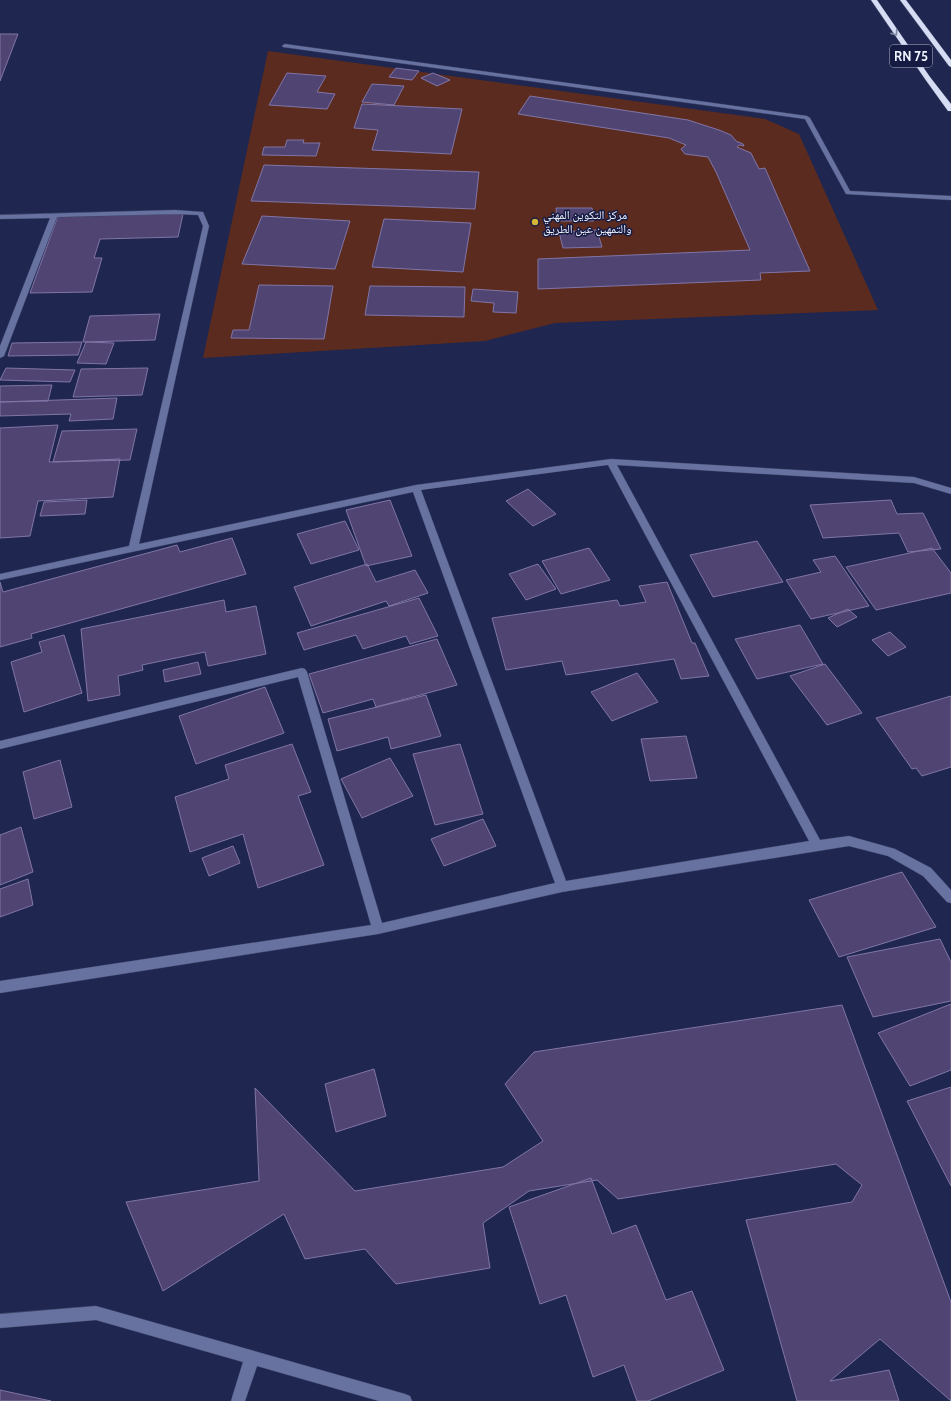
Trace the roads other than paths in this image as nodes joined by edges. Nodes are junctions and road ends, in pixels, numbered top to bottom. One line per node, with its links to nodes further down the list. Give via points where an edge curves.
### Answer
1 (874, 0): 5 (highway, RN 75, one-way to 5)
2 (903, 0): 4 (highway, RN 75)
3 (285, 46): 6 (street, via 807,118 848,193)
4 (951, 65)
5 (951, 110)
6 (951, 198)
7 (54, 216): 8 (street); 9 (street); 13 (street, via 201,213 206,226)
8 (0, 217)
9 (0, 356)
10 (611, 462): 11 (street); 12 (street, via 914,480); 16 (street)
11 (416, 488): 13 (street); 17 (street)
12 (951, 491)
13 (133, 549): 14 (street)
14 (0, 577)
15 (0, 745): 19 (street, via 302,672)
16 (817, 845): 17 (street); 18 (street, via 849,841 891,852 927,872)
17 (562, 887): 19 (street)
18 (951, 898)
19 (378, 929): 20 (street)
20 (0, 987)
21 (0, 1321): 22 (street, via 96,1313)
22 (252, 1358): 23 (street); 24 (street)
23 (238, 1401)
24 (405, 1401)

